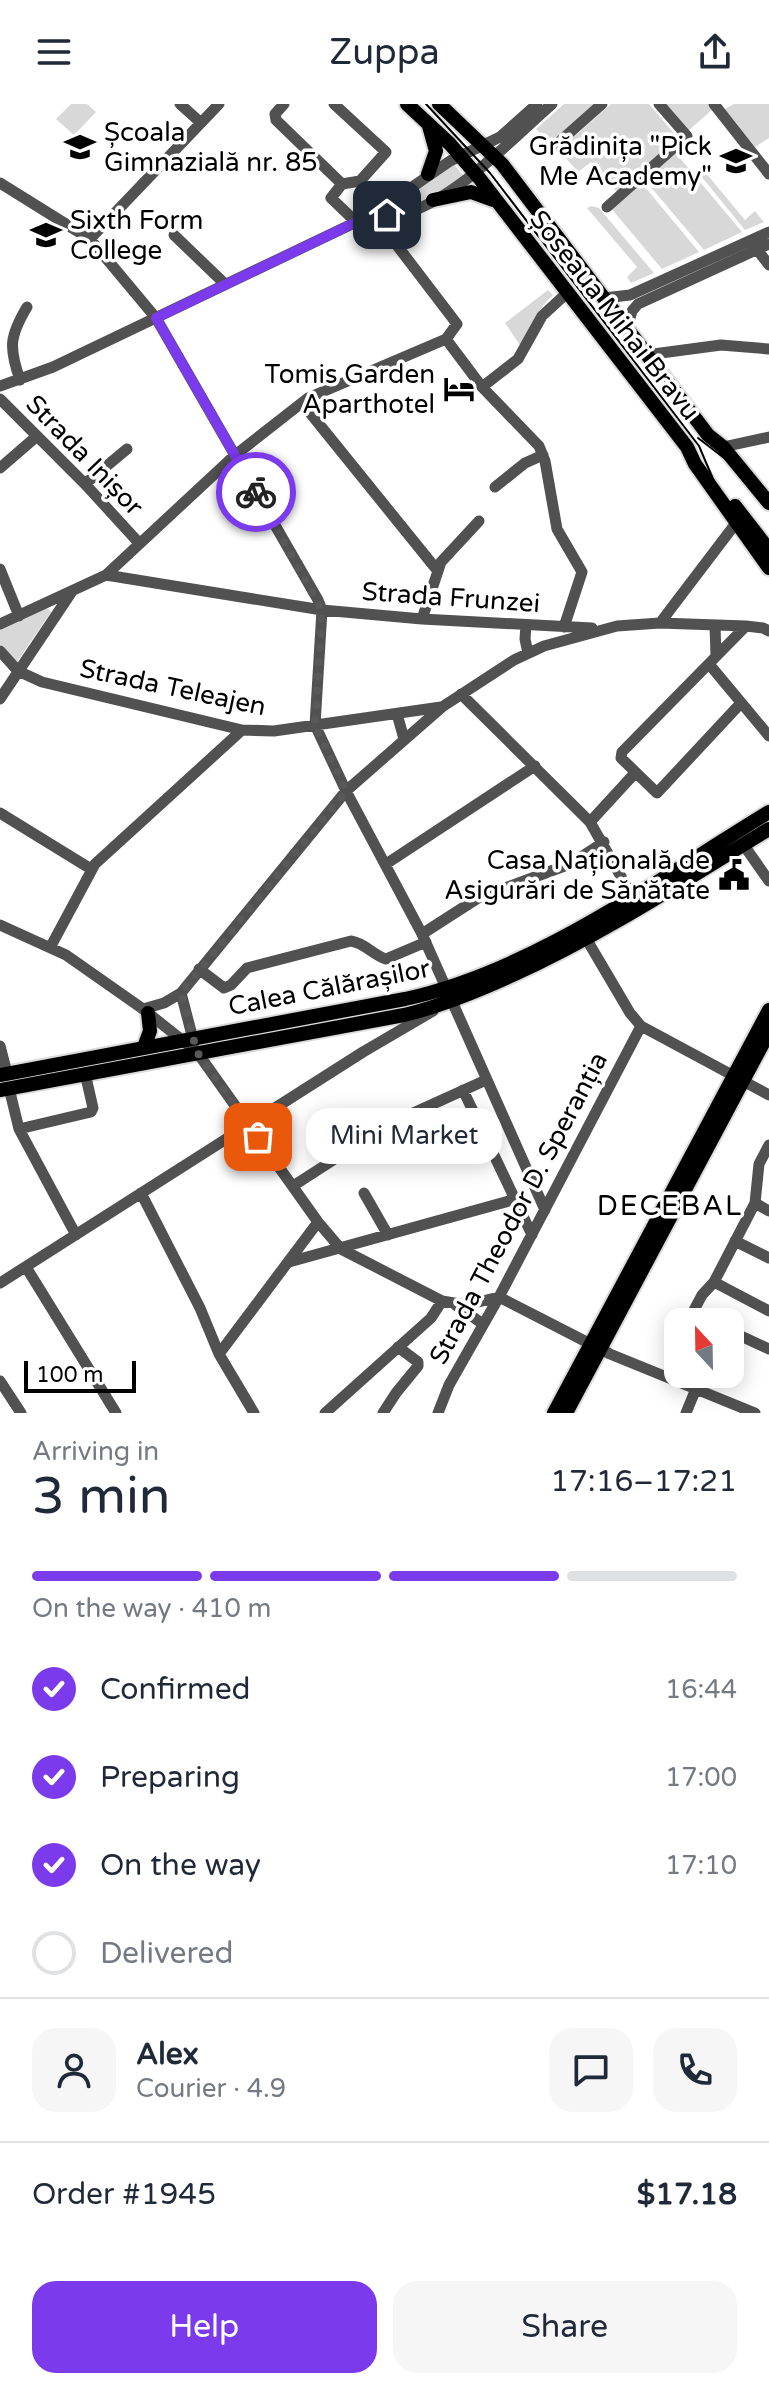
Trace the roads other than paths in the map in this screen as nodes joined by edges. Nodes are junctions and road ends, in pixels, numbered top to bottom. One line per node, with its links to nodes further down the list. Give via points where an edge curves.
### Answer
1 (180, 104): 13 (street)
2 (219, 104): 13 (street)
3 (284, 104): 19 (street, via 276,120)
4 (334, 104): 19 (street, via 386,152 360,181)
5 (407, 104): 12 (main road, Șoseaua Mihai Bravu)
6 (439, 104): 15 (main road, Șoseaua Mihai Bravu)
7 (537, 104): 15 (street)
8 (552, 104): 15 (street)
9 (602, 104): 14 (street)
10 (659, 104): 22 (street, via 687,136)
11 (720, 106): 17 (street)
12 (428, 122): 15 (main road, Șoseaua Mihai Bravu); 16 (main road, via 436,146)
13 (201, 123): 27 (street)
14 (549, 151)
15 (478, 158): 16 (street); 20 (street); 21 (main road, Șoseaua Mihai Bravu); 33 (main road, Șoseaua Mihai Bravu)
16 (428, 174): 23 (street)
17 (769, 174)
18 (0, 183): 27 (street)
19 (342, 184): 24 (street, via 332,200)
20 (433, 200): 21 (main road, via 471,192); 23 (street, via 405,214)
21 (500, 205): 32 (main road, Șoseaua Mihai Bravu)
22 (607, 207)
23 (373, 214): 24 (street); 37 (street, via 457,324)
24 (356, 222): 31 (street)
25 (769, 232): 29 (street)
26 (174, 235): 31 (street)
27 (90, 239): 35 (street)
28 (769, 244): 29 (street)
29 (753, 245): 30 (street); 33 (street, via 630,295); 36 (street, via 638,304)
30 (769, 265)
31 (225, 284): 35 (street)
32 (567, 293): 42 (street, via 542,316 518,359); 48 (main road, Șoseaua Mihai Bravu)
33 (604, 298): 36 (main road, Șoseaua Mihai Bravu)
34 (27, 307): 40 (street, via 11,346)
35 (156, 318): 40 (street); 52 (street)
36 (627, 329): 39 (main road, Șoseaua Mihai Bravu)
37 (446, 339): 42 (street); 44 (street)
38 (769, 349): 39 (street, via 721,345)
39 (646, 355): 45 (main road, Șoseaua Mihai Bravu)
40 (20, 380): 41 (street)
41 (0, 386)
42 (482, 387): 51 (street, via 535,440)
43 (0, 399): 46 (street, Strada Inișor)
44 (302, 403): 52 (street); 64 (street)
45 (708, 435): 49 (main road, Șoseaua Mihai Bravu); 57 (main road)
46 (37, 436): 53 (street); 54 (street, Strada Inișor)
47 (769, 437): 49 (street)
48 (687, 447): 59 (main road, Șoseaua Mihai Bravu); 61 (main road)
49 (723, 447): 56 (main road, Șoseaua Mihai Bravu)
50 (127, 449): 54 (street)
51 (543, 455): 55 (street); 75 (street, via 557,529 582,572)
52 (234, 456): 60 (street); 67 (street)
53 (0, 468)
54 (85, 484): 60 (street, Strada Inișor)
55 (495, 487)
56 (769, 503)
57 (769, 515)
58 (479, 521): 64 (street)
59 (736, 523): 62 (main road, Șoseaua Mihai Bravu); 70 (street)
60 (139, 543): 65 (street)
61 (769, 550)
62 (769, 568)
63 (0, 569): 68 (street)
64 (437, 570): 69 (street)
65 (106, 575): 66 (street); 67 (street, Strada Frunzei)
66 (72, 592): 68 (street); 81 (street)
67 (322, 610): 69 (street, Strada Frunzei); 87 (street)
68 (19, 616): 71 (street)
69 (422, 619): 72 (street, Strada Frunzei)
70 (660, 623): 73 (street); 76 (street)
71 (0, 624)
72 (526, 625): 75 (street, Strada Frunzei); 79 (street)
73 (715, 625): 74 (street); 80 (street)
74 (746, 626): 77 (street); 80 (street)
75 (564, 627): 76 (street, Strada Frunzei)
76 (604, 628): 79 (street)
77 (769, 631)
78 (0, 651): 81 (street, Strada Teleajen)
79 (528, 653): 82 (street)
80 (713, 660): 84 (street); 92 (street, via 622,752 622,761)
81 (18, 671): 83 (street); 88 (street, Strada Teleajen, via 42,682)
82 (461, 694): 85 (street); 91 (street)
83 (0, 699)
84 (741, 703): 89 (street); 92 (street, via 657,793)
85 (442, 707): 86 (street, Strada Teleajen); 90 (street)
86 (397, 714): 87 (street, Strada Teleajen); 90 (street)
87 (315, 725): 88 (street, Strada Teleajen); 93 (street)
88 (242, 730): 101 (street)
89 (769, 736)
90 (404, 739): 93 (street)
91 (535, 766): 96 (street); 100 (street)
92 (635, 773): 96 (street)
93 (346, 791): 100 (street); 108 (street)
94 (769, 812): 103 (main road, Calea Călărașilor)
95 (0, 813): 101 (street)
96 (590, 822): 98 (street)
97 (769, 829): 99 (main road, Calea Călărașilor)
98 (604, 842): 103 (street); 105 (street, Calea Călărașilor, via 570,864 478,898)
99 (743, 844): 102 (street); 106 (main road, Calea Călărașilor)
100 (386, 864): 105 (street)
101 (91, 869): 107 (street)
102 (769, 881)
103 (632, 896): 110 (main road, Calea Călărașilor)
104 (0, 925): 107 (street)
105 (424, 938): 108 (street, Calea Călărașilor, via 386,959 351,941 247,968 228,987); 110 (street)
106 (587, 940): 110 (main road, Calea Călărașilor); 113 (street)
107 (51, 946): 112 (street)
108 (199, 969): 109 (street)
109 (181, 993): 112 (street); 115 (street)
110 (448, 994): 115 (main road, Calea Călărașilor, via 404,1015); 120 (street); 124 (street)
111 (769, 1010): 119 (main road)
112 (146, 1011): 115 (street); 117 (main road, via 150,1031)
113 (641, 1026): 119 (street); 133 (street, Strada Theodor D. Speranția)
114 (769, 1032): 119 (main road)
115 (191, 1043): 117 (main road, Calea Călărașilor); 118 (main road, Calea Călărașilor); 124 (street)
116 (0, 1046): 121 (street)
117 (144, 1047): 121 (main road, Calea Călărașilor)
118 (85, 1073): 121 (main road, Calea Călărașilor); 125 (street, via 92,1111)
119 (738, 1079): 123 (street); 155 (main road)
120 (486, 1080): 122 (street); 133 (street)
121 (4, 1081): 125 (street)
122 (463, 1090): 128 (street, via 389,1124); 131 (street)
123 (769, 1095)
124 (249, 1125): 128 (street); 129 (street)
125 (19, 1129): 136 (street)
126 (769, 1145): 127 (street)
127 (764, 1166): 132 (street)
128 (293, 1186): 135 (street)
129 (141, 1193): 136 (street); 157 (street)
130 (364, 1193): 137 (street)
131 (513, 1200): 137 (street); 138 (street)
132 (755, 1203): 134 (street); 139 (street)
133 (545, 1210): 138 (street, Strada Theodor D. Speranția)
134 (769, 1211)
135 (318, 1222): 141 (street); 144 (street)
136 (76, 1235): 145 (street)
137 (388, 1235): 140 (street)
138 (532, 1235): 148 (street, Strada Theodor D. Speranția)
139 (735, 1241): 142 (street); 146 (street)
140 (362, 1242): 141 (street); 143 (street)
141 (341, 1249): 143 (street); 144 (street)
142 (769, 1258)
143 (361, 1260): 149 (street)
144 (289, 1262): 157 (street)
145 (26, 1267): 147 (street); 161 (street)
146 (714, 1282): 150 (street); 151 (street)
147 (0, 1283)
148 (499, 1297): 149 (street, via 478,1304); 152 (street, Strada Theodor D. Speranția); 155 (street)
149 (448, 1302): 152 (street); 154 (street)
150 (695, 1308)
151 (769, 1311)
152 (483, 1324): 165 (street, Strada Theodor D. Speranția)
153 (744, 1337): 156 (street)
154 (398, 1347): 163 (street); 164 (street, via 418,1366)
155 (595, 1347): 159 (street); 166 (main road); 167 (main road)
156 (769, 1349)
157 (219, 1354): 162 (street)
158 (0, 1381): 160 (street)
159 (696, 1389): 168 (street); 169 (street)
160 (21, 1413)
161 (116, 1413)
162 (254, 1413)
163 (325, 1413)
164 (383, 1413)
165 (438, 1413)
166 (554, 1413)
167 (566, 1413)
168 (686, 1413)
169 (755, 1413)

